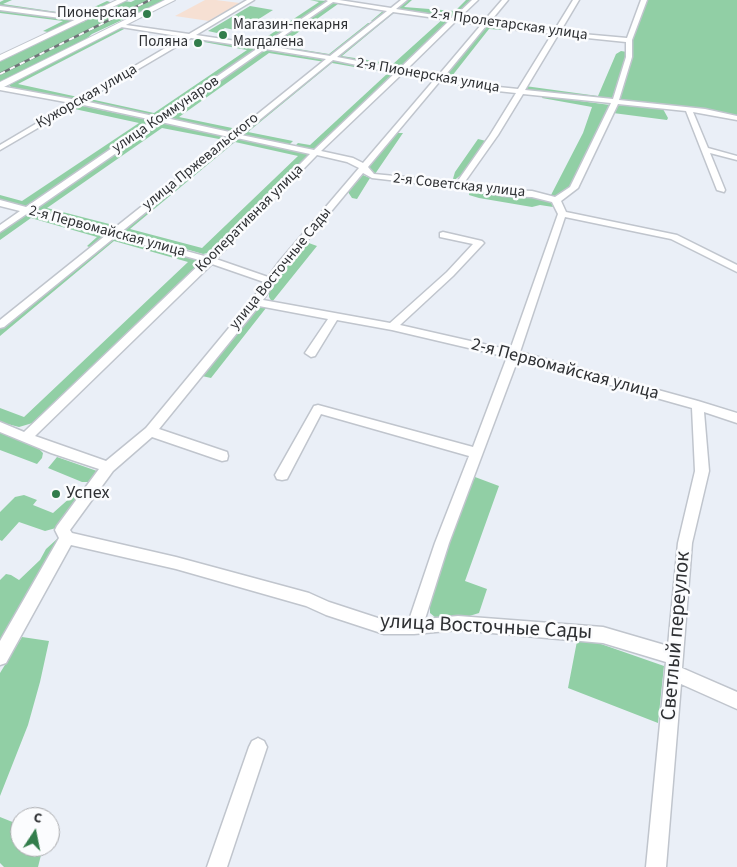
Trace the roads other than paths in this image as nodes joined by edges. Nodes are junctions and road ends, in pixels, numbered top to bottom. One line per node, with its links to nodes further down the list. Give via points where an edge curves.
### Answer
1 (123, 0): 12 (main road)
2 (170, 0): 15 (main road)
3 (251, 0): 17 (street, Кужорская улица)
4 (331, 0): 11 (street, 2-я Пролетарская улица); 19 (street, улица Коммунаров)
5 (404, 0): 11 (street, улица Пржевальского)
6 (475, 0): 13 (street, Кооперативная улица)
7 (505, 0): 14 (street, улица Восточные Сады)
8 (576, 0): 16 (street)
9 (644, 0): 18 (street)
10 (0, 8): 12 (street)
11 (393, 9): 13 (street, 2-я Пролетарская улица); 21 (street, улица Пржевальского)
12 (83, 19): 20 (main road)
13 (455, 19): 14 (street, 2-я Пролетарская улица); 22 (street, Кооперативная улица)
14 (486, 24): 16 (street, 2-я Пролетарская улица); 23 (street, улица Восточные Сады)
15 (121, 25): 17 (street, 2-я Пионерская улица); 24 (main road)
16 (555, 33): 18 (street, 2-я Пролетарская улица); 25 (street)
17 (192, 36): 19 (street, 2-я Пионерская улица); 26 (street, Кужорская улица)
18 (629, 40): 27 (street, via 629,57)
19 (264, 48): 21 (street, 2-я Пионерская улица); 30 (street, улица Коммунаров)
20 (0, 58)
21 (331, 58): 22 (street, 2-я Пионерская улица); 31 (street, улица Пржевальского)
22 (401, 70): 23 (street, 2-я Пионерская улица); 34 (street, Кооперативная улица)
23 (440, 80): 25 (street, 2-я Пионерская улица); 35 (street, улица Восточные Сады)
24 (0, 87): 26 (street, 2-я Советская улица)
25 (519, 92): 27 (street, 2-я Пионерская улица); 39 (street)
26 (78, 102): 30 (street, 2-я Советская улица); 32 (street, Кужорская улица)
27 (615, 102): 28 (street, 2-я Пионерская улица); 41 (street, via 574,188)
28 (689, 110): 29 (street, 2-я Пионерская улица); 33 (street)
29 (737, 118)
30 (159, 120): 31 (street, 2-я Советская улица); 43 (street, улица Коммунаров)
31 (234, 135): 34 (street, 2-я Советская улица); 46 (street, улица Пржевальского)
32 (0, 148)
33 (706, 150): 36 (street); 40 (street)
34 (316, 152): 37 (street, 2-я Советская улица); 48 (street, Кооперативная улица)
35 (374, 157): 37 (street); 38 (street, улица Восточные Сады)
36 (737, 158)
37 (350, 160): 38 (street, 2-я Советская улица)
38 (365, 168): 39 (street, 2-я Советская улица, via 372,176); 50 (street, улица Восточные Сады)
39 (459, 185): 41 (street, 2-я Советская улица)
40 (720, 190)
41 (556, 200): 44 (street)
42 (0, 202): 43 (street, 2-я Первомайская улица)
43 (28, 210): 45 (street, улица Коммунаров); 46 (street, 2-я Первомайская улица)
44 (562, 214): 49 (street, via 674,237); 56 (street)
45 (0, 229)
46 (113, 234): 48 (street, 2-я Первомайская улица); 53 (street, улица Пржевальского)
47 (443, 235): 54 (street, via 478,243 450,274)
48 (210, 260): 50 (street, 2-я Первомайская улица); 61 (street, Кооперативная улица)
49 (737, 269)
50 (270, 281): 51 (street, улица Восточные Сады)
51 (256, 302): 52 (street, 2-я Первомайская улица); 60 (street, улица Восточные Сады)
52 (335, 316): 54 (street, 2-я Первомайская улица); 55 (street)
53 (0, 326)
54 (392, 327): 56 (street, 2-я Первомайская улица)
55 (310, 353)
56 (512, 354): 57 (street, 2-я Первомайская улица); 62 (street)
57 (698, 406): 58 (street, 2-я Первомайская улица); 69 (street, Светлый переулок, via 702,471 686,542)
58 (737, 418)
59 (0, 427): 61 (street)
60 (150, 431): 63 (street); 64 (street, улица Восточные Сады)
61 (26, 437): 64 (street)
62 (477, 452): 65 (street, via 318,409); 67 (street)
63 (222, 456)
64 (108, 467): 66 (street, улица Восточные Сады, via 62,530)
65 (282, 475)
66 (67, 538): 67 (street, улица Восточные Сады, via 176,563 309,600 384,627); 68 (street, улица Восточные Сады)
67 (414, 627): 69 (street, улица Восточные Сады, via 458,623 603,635)
68 (0, 657)
69 (674, 665): 70 (street, улица Восточные Сады); 73 (street, Светлый переулок)
70 (737, 702)
71 (258, 747): 72 (street)
72 (217, 867)
73 (656, 867)

